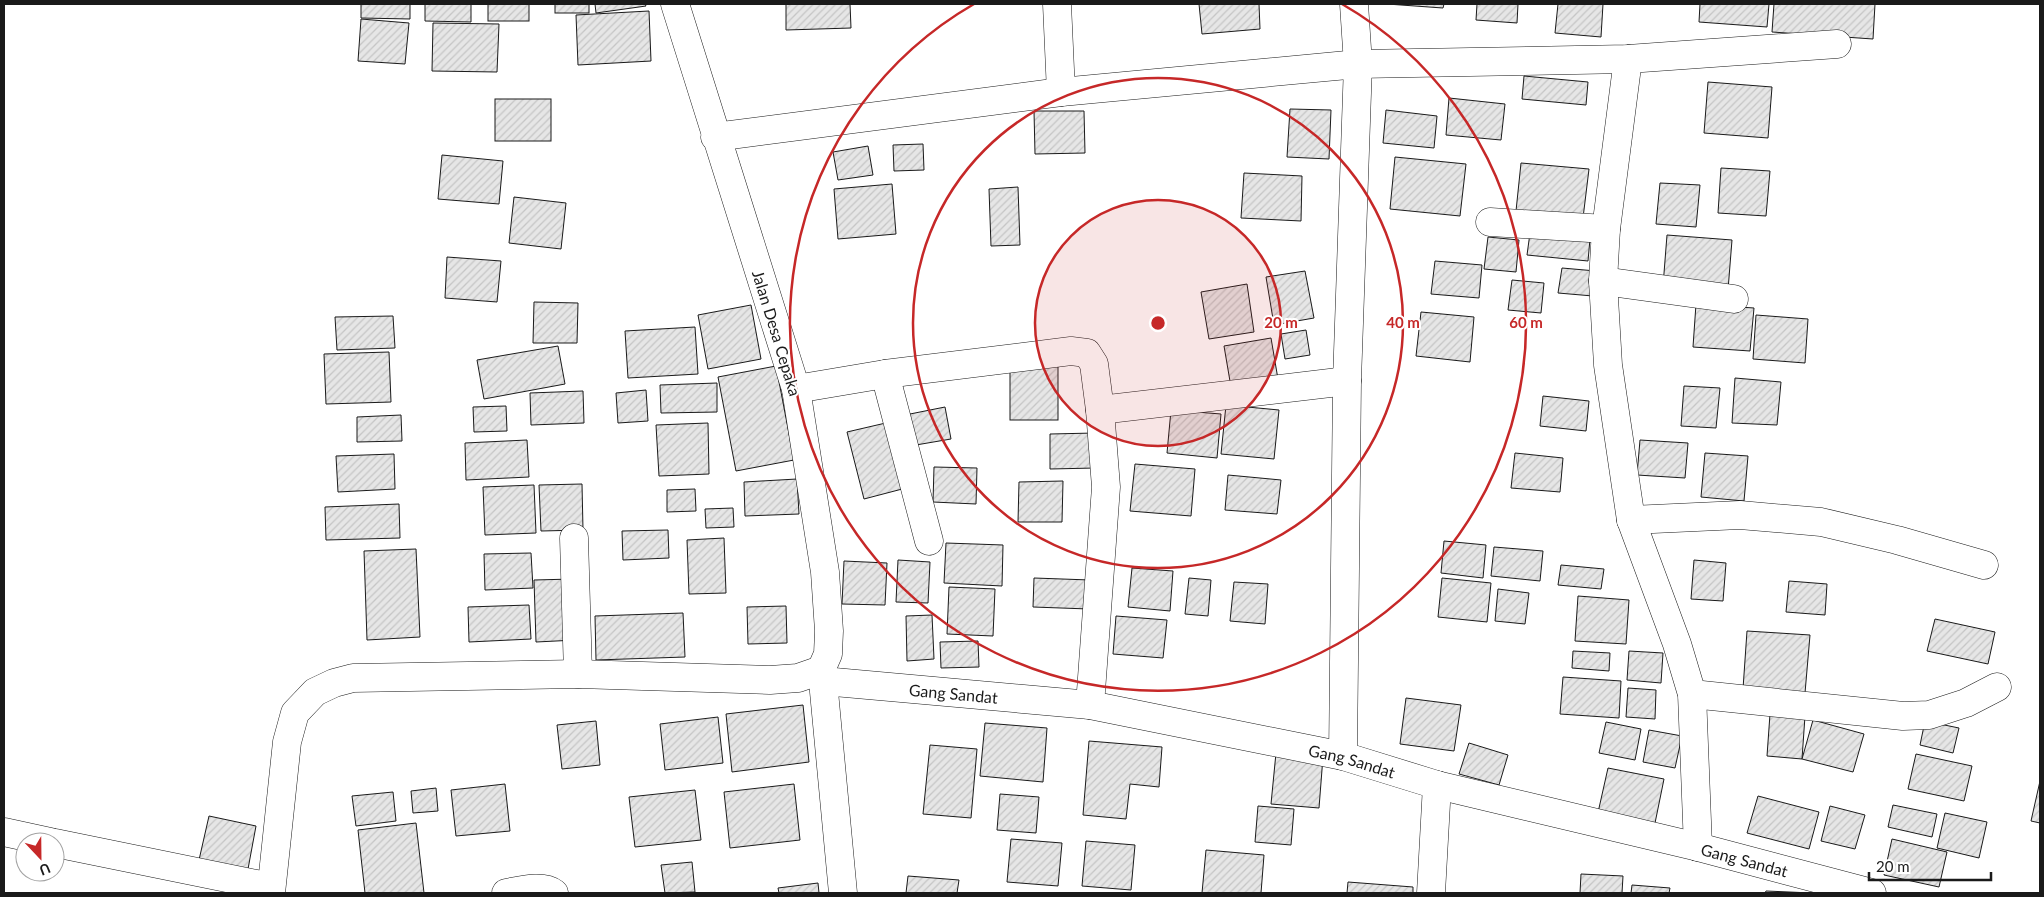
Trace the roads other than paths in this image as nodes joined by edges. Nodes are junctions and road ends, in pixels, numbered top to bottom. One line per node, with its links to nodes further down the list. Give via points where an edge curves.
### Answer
1 (675, 4): 8 (street, Jalan Desa Cepaka)
2 (1057, 4): 7 (street)
3 (1354, 4): 6 (street)
4 (1836, 44): 5 (street)
5 (1628, 58): 6 (street); 10 (street)
6 (1358, 64): 7 (street); 14 (street)
7 (1061, 92): 8 (street)
8 (715, 137): 15 (street, Jalan Desa Cepaka)
9 (1490, 222): 10 (street)
10 (1606, 229): 11 (street)
11 (1603, 281): 12 (street); 17 (street, via 1608,365)
12 (1734, 299)
13 (885, 374): 15 (street); 16 (street, via 1070,351 1087,353 1094,364); 19 (street)
14 (1346, 382): 16 (street); 26 (street)
15 (796, 389): 22 (street, Jalan Desa Cepaka, via 825,572 829,632 828,654)
16 (1100, 410): 25 (street, via 1106,487)
17 (1630, 520): 20 (street, via 1740,515 1821,522); 24 (street, via 1677,644)
18 (574, 538): 21 (street)
19 (929, 541)
20 (1984, 565)
21 (578, 674): 22 (street, via 770,680); 30 (street, via 353,678 315,692 296,713 287,742)
22 (822, 675): 25 (street, Gang Sandat); 33 (street)
23 (1997, 687): 24 (street, via 1966,703 1929,715 1903,716)
24 (1692, 694): 29 (street)
25 (1090, 705): 26 (street, Gang Sandat)
26 (1342, 756): 27 (street, Gang Sandat)
27 (1437, 785): 29 (street, Gang Sandat); 34 (street)
28 (65, 845): 30 (street)
29 (1698, 847): 35 (street, Gang Sandat)
30 (271, 890)
31 (506, 893): 32 (street, via 538,889)
32 (554, 893)
33 (843, 893)
34 (1431, 893)
35 (1872, 893)

